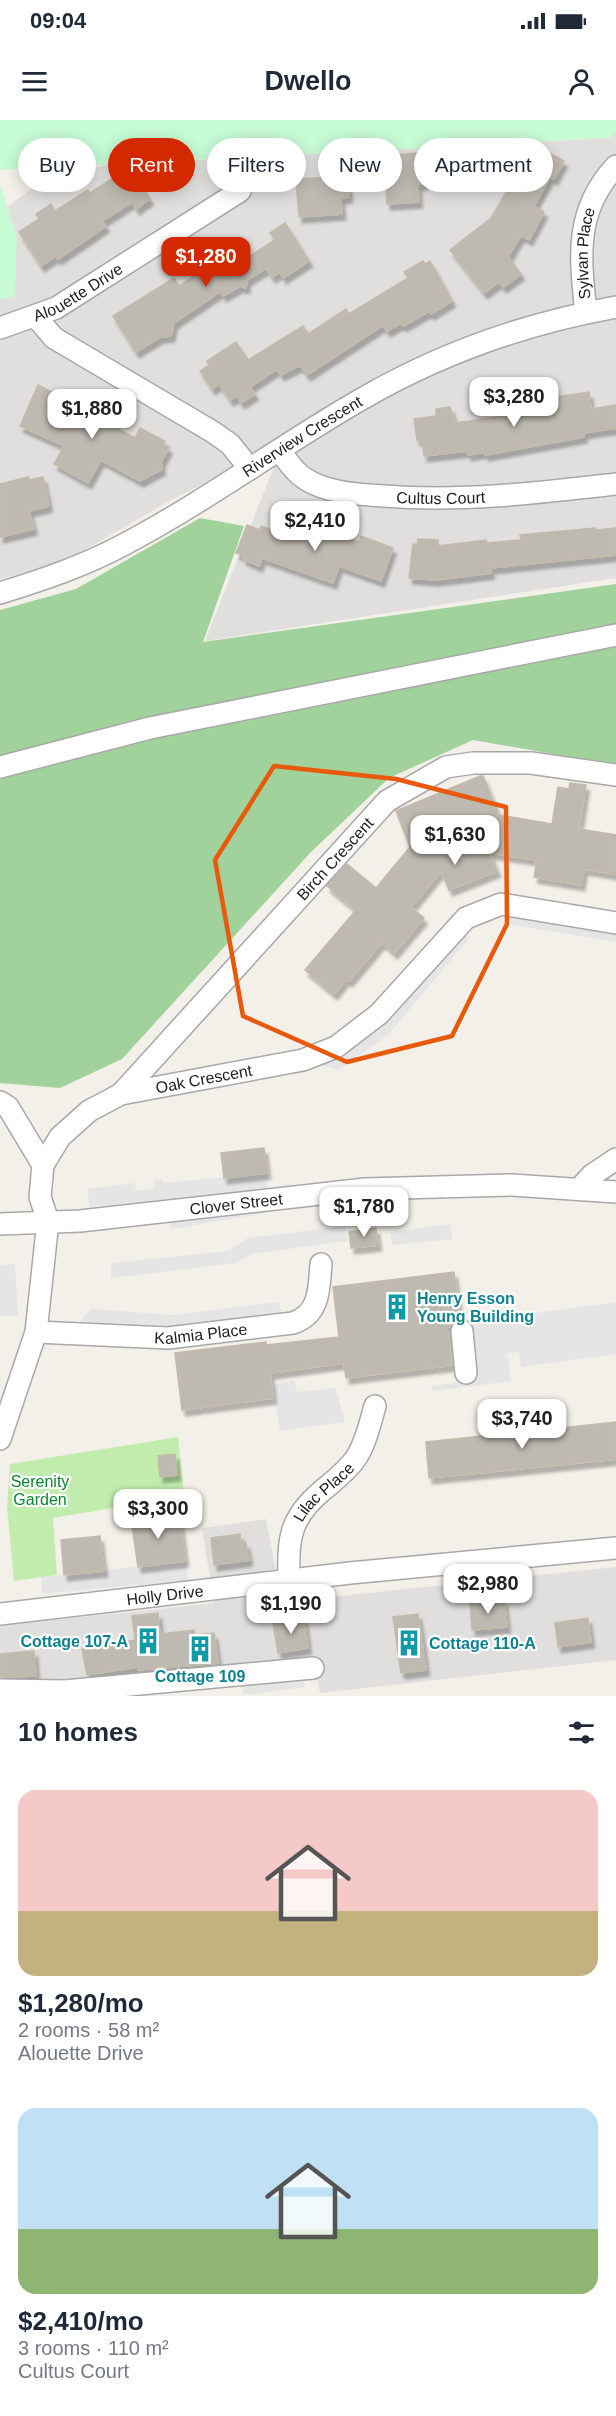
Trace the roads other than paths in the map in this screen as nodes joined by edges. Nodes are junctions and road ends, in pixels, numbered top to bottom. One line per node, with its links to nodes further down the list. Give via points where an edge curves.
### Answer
1 (616, 166): 4 (street, Sylvan Place, via 589,209 581,238)
2 (238, 192): 5 (street, Alouette Drive)
3 (616, 308): 4 (street, Riverview Crescent)
4 (586, 313): 7 (street, Riverview Crescent, via 522,330 433,363 361,399)
5 (36, 317): 6 (street, Alouette Drive); 8 (street, via 54,338 230,444)
6 (0, 328)
7 (280, 451): 8 (street, Riverview Crescent); 9 (street, Cultus Court, via 305,479 326,488 370,495 429,500)
8 (250, 469): 10 (street, Riverview Crescent, via 122,546 62,572)
9 (616, 484)
10 (0, 592)
11 (616, 634): 12 (street, via 150,728)
12 (0, 767)
13 (616, 775): 15 (street, Birch Crescent, via 531,763 473,763 446,767 387,801)
14 (616, 923): 15 (street, Oak Crescent, via 501,904 466,918 379,1014 336,1047 303,1060)
15 (121, 1094): 18 (street, Oak Crescent, via 89,1111 60,1137)
16 (3, 1100): 18 (street)
17 (616, 1159): 19 (street)
18 (43, 1166): 21 (street, Oak Crescent, via 40,1197)
19 (580, 1188): 20 (street, Clover Street); 21 (street, Clover Street, via 443,1185 365,1189 80,1221)
20 (616, 1192)
21 (48, 1221): 22 (street, Clover Street); 25 (street, Oak Crescent)
22 (0, 1224)
23 (321, 1264): 25 (street, Kalmia Place, via 315,1306 302,1320 293,1323 168,1338)
24 (462, 1331): 26 (street)
25 (36, 1332): 28 (street, Oak Crescent)
26 (466, 1373)
27 (375, 1406): 30 (street, Lilac Place, via 357,1457 298,1515 290,1541)
28 (0, 1439)
29 (616, 1548): 30 (street, Holly Drive)
30 (289, 1580): 31 (street, Holly Drive)
31 (0, 1614)
32 (313, 1668): 33 (street, via 65,1691)
33 (0, 1690)

